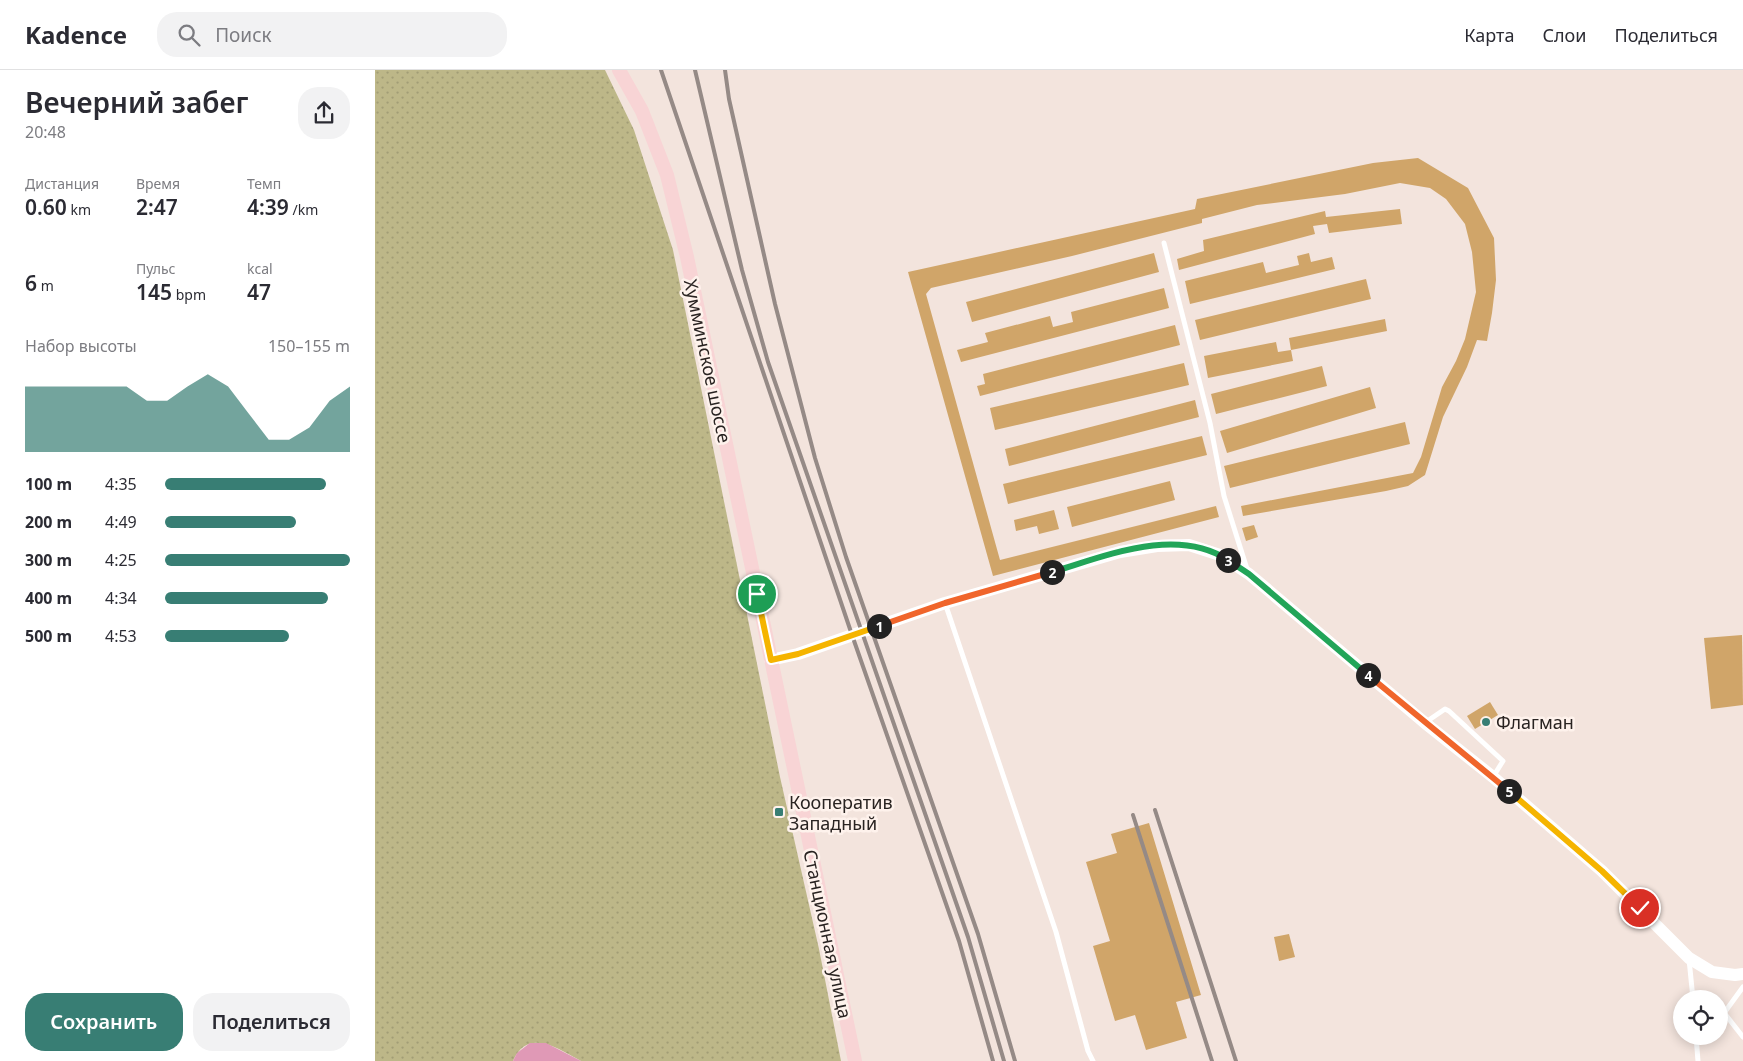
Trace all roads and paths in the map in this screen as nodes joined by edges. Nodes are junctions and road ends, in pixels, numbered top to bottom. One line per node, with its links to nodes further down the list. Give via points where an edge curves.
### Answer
1 (619, 70): 5 (main road, Хумминское шоссе, via 642,111 667,175)
2 (1164, 242): 3 (lane, via 1210,423 1224,496)
3 (1249, 574): 4 (street, via 1220,555 1189,545 1157,546 1120,552); 6 (street)
4 (945, 603): 5 (street, via 798,654); 17 (lane, via 1056,932)
5 (771, 660): 16 (main road, Станционная улица)
6 (1425, 723): 7 (street); 7 (lane, via 1445,709 1449,711 1503,761)
7 (1493, 777): 8 (street, via 1602,871)
8 (1689, 958): 9 (street, via 1712,972); 11 (lane)
9 (1743, 974)
10 (1743, 987): 12 (lane)
11 (1692, 990)
12 (1728, 1010)
13 (1728, 1018): 14 (lane)
14 (1743, 1037)
15 (1697, 1045): 18 (lane)
16 (855, 1061)
17 (1093, 1061)
18 (1698, 1061)

